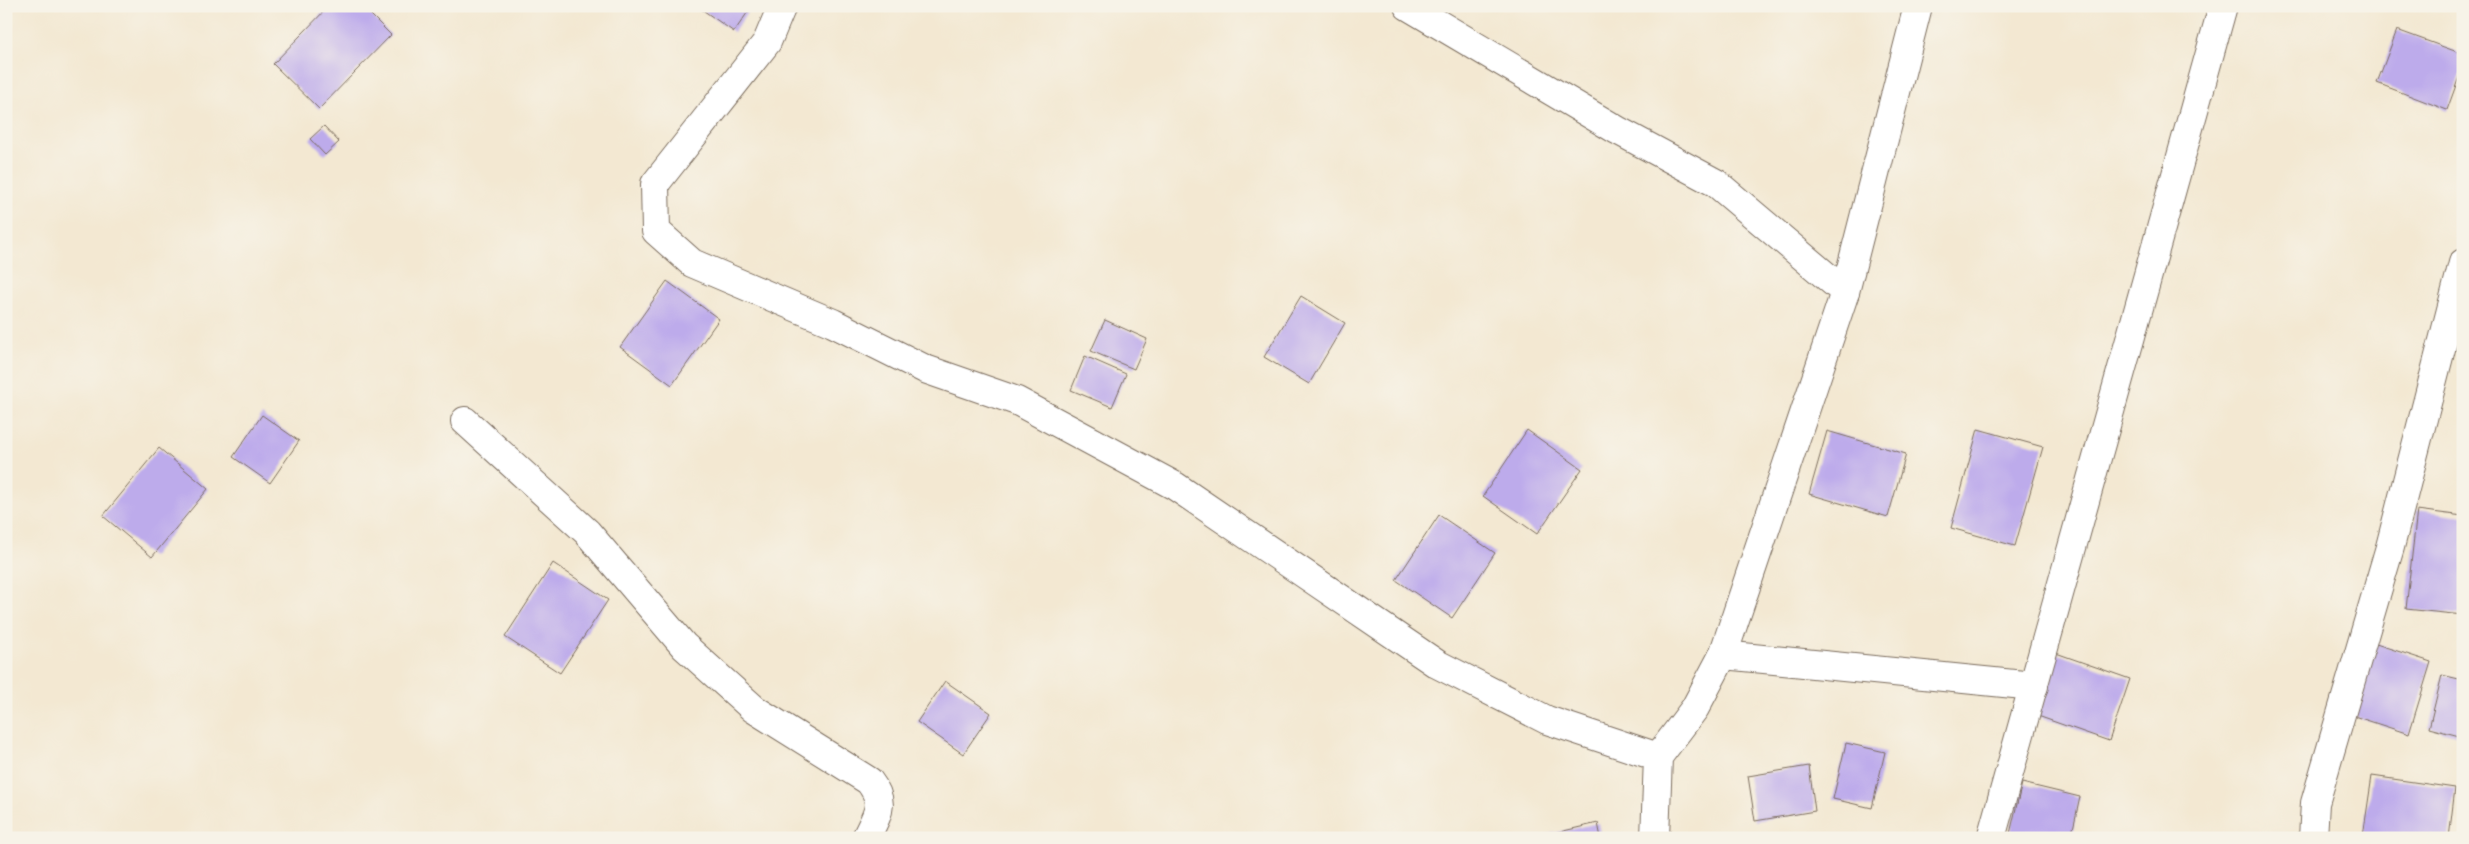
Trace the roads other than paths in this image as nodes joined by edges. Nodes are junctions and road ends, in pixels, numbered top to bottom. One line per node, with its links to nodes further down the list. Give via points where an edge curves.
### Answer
1 (782, 6): 10 (street, via 767,42 655,184 656,231 692,263 833,323 925,369 1017,401 1175,486 1437,664 1547,720)
2 (1408, 6): 6 (street, via 1617,130 1716,183)
3 (1918, 6): 6 (street)
4 (2223, 6): 9 (street)
5 (2463, 263): 14 (street, via 2390,547 2315,803)
6 (1845, 292): 8 (street)
7 (465, 421): 11 (street, via 587,532 684,646 754,709 870,781 879,793 881,806)
8 (1723, 655): 9 (street); 10 (street, via 1694,708)
9 (2034, 686): 13 (street)
10 (1658, 757): 12 (street)
11 (866, 838)
12 (1655, 838)
13 (1990, 838)
14 (2313, 838)

